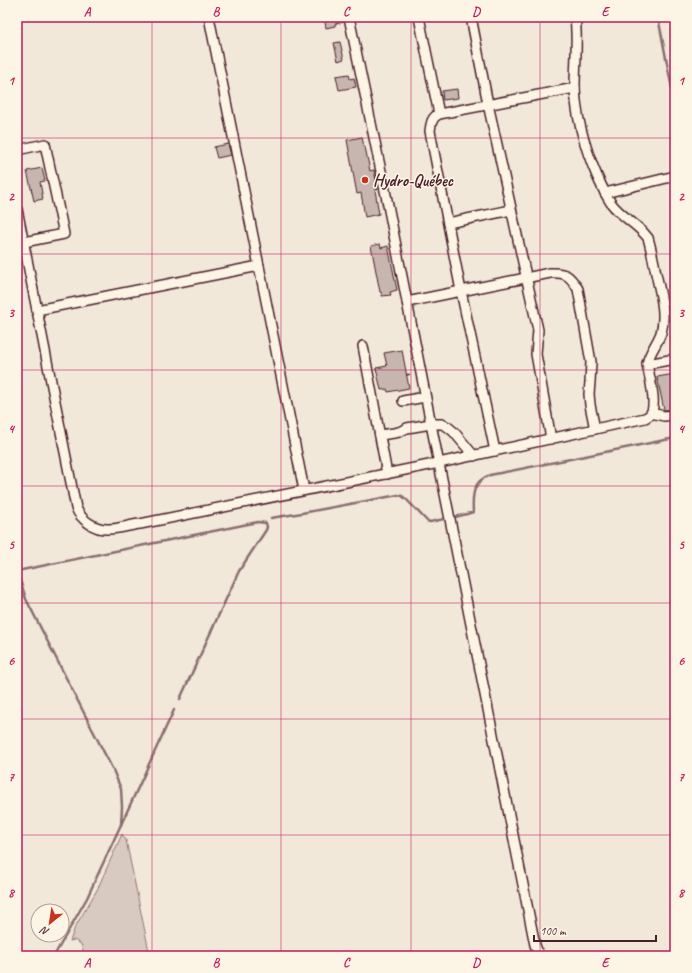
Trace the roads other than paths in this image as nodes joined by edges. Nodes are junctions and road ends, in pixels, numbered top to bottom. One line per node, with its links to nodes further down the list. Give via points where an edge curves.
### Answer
1 (209, 17): 16 (lane)
2 (350, 17): 19 (lane)
3 (419, 17): 8 (lane)
4 (471, 17): 7 (lane)
5 (575, 17): 6 (lane)
6 (576, 88): 7 (lane); 11 (lane, via 586,147)
7 (488, 104): 8 (lane); 13 (lane)
8 (440, 114): 14 (lane, via 433,119 430,130)
9 (17, 150): 15 (lane, via 45,144 64,234)
10 (675, 176): 11 (lane)
11 (605, 193): 23 (lane, via 617,210 645,233 651,248 663,308 663,322 661,333)
12 (17, 209): 15 (lane)
13 (511, 210): 14 (lane); 17 (lane)
14 (448, 223): 18 (lane)
15 (24, 242): 20 (lane)
16 (259, 266): 20 (lane); 36 (lane)
17 (526, 278): 18 (lane); 29 (lane, via 550,273 564,274 578,289 591,362 589,394); 31 (lane, via 538,330 536,354)
18 (461, 291): 19 (lane); 32 (lane)
19 (407, 302): 24 (lane)
20 (37, 310): 36 (lane, via 76,508 78,514 93,526 109,529)
21 (363, 346): 30 (lane)
22 (675, 359): 23 (lane)
23 (647, 364): 26 (lane, via 653,400)
24 (425, 397): 25 (lane); 28 (lane)
25 (403, 401)
26 (651, 413): 27 (lane); 29 (lane, via 645,418)
27 (675, 415)
28 (431, 424): 30 (lane); 33 (lane, via 448,427); 34 (lane)
29 (595, 429): 31 (lane)
30 (380, 435): 35 (lane)
31 (551, 439): 32 (lane)
32 (495, 451): 33 (lane)
33 (474, 456): 34 (lane)
34 (439, 463): 35 (lane); 37 (lane)
35 (387, 474): 36 (lane)
36 (304, 490)
37 (539, 956)

